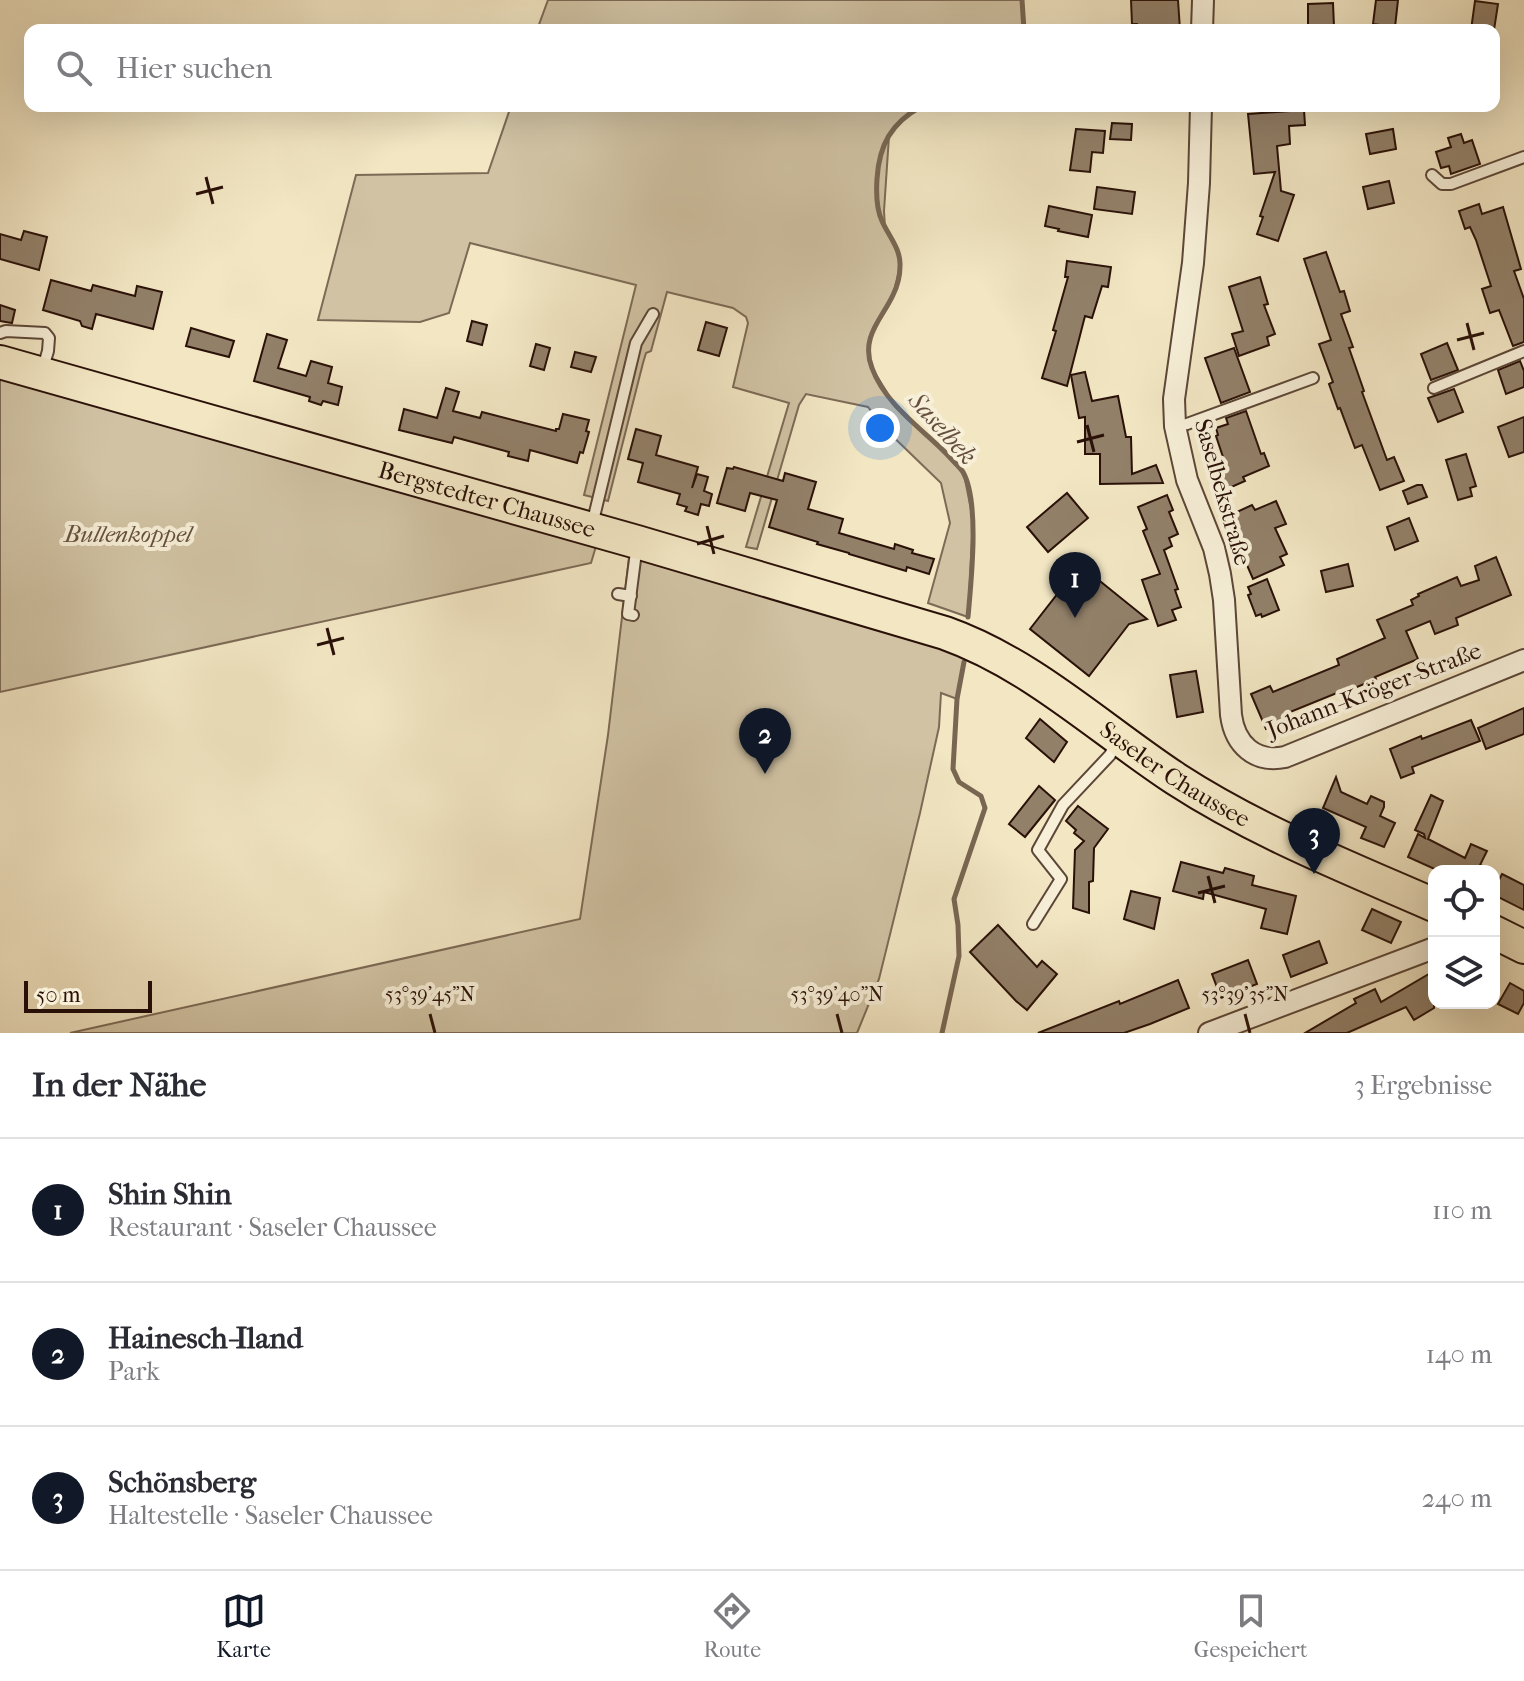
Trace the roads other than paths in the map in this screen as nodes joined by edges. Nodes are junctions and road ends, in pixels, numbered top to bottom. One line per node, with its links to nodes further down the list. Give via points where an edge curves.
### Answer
1 (1203, 0): 2 (street)
2 (1202, 24)
3 (1201, 112): 13 (street, Saselbekstraße, via 1194,247)
4 (1524, 157): 5 (lane, via 1451,184)
5 (1432, 175)
6 (653, 314): 14 (lane, via 636,343)
7 (0, 333): 10 (lane, via 45,333 48,351)
8 (1524, 351): 12 (lane)
9 (0, 362): 10 (main road, Bergstedter Chaussee)
10 (41, 374): 14 (main road, Bergstedter Chaussee)
11 (1313, 378): 13 (lane)
12 (1434, 388)
13 (1175, 426): 22 (street, Saselbekstraße, via 1187,480 1214,548 1224,600 1232,726)
14 (591, 530): 15 (main road, Bergstedter Chaussee)
15 (637, 542): 17 (lane); 19 (main road, Bergstedter Chaussee)
16 (618, 594): 17 (lane)
17 (631, 596): 18 (lane, via 628,614)
18 (633, 615)
19 (972, 642): 21 (main road, Saseler Chaussee, via 1054,691)
20 (1524, 660): 22 (street, Johann-Kröger-Straße, via 1285,757 1265,758)
21 (1117, 738): 23 (main road, Saseler Chaussee, via 1236,814); 24 (lane, via 1110,755 1063,805 1038,850 1061,879)
22 (1245, 746)
23 (1428, 902)
24 (1033, 924)
25 (1500, 935): 26 (main road)
26 (1523, 946)
27 (1428, 950): 28 (street)
28 (1209, 1033)

